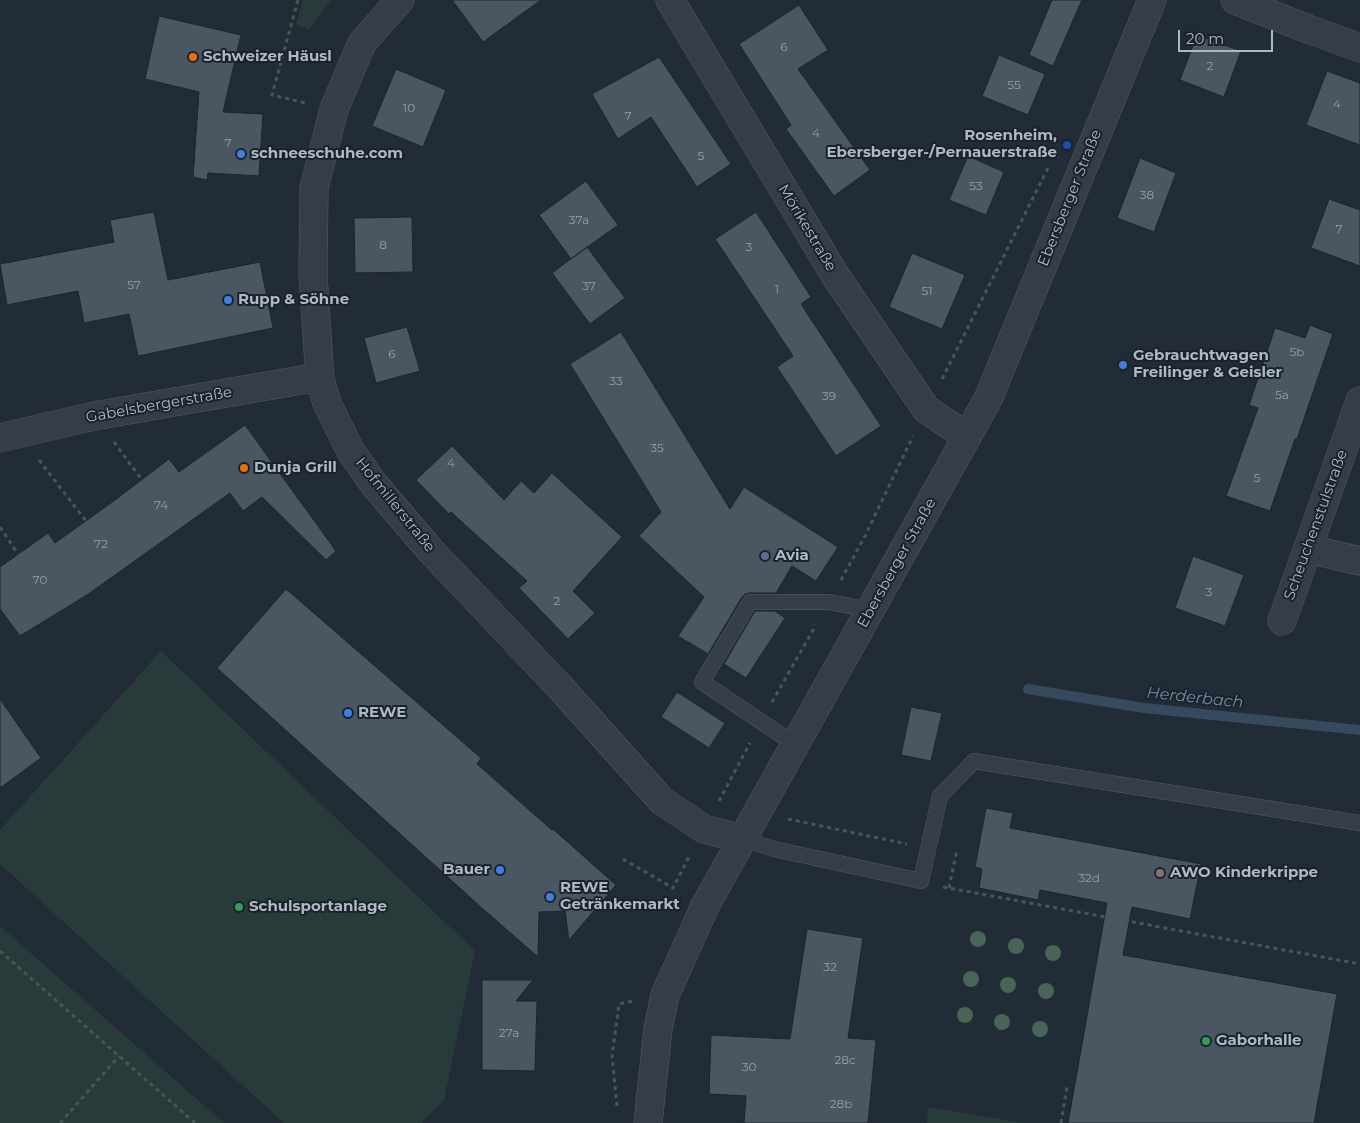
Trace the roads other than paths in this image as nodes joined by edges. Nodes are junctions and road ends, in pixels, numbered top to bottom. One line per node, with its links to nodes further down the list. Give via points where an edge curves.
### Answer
1 (400, 0): 6 (street, Hofmillerstraße, via 362,43 334,109 314,188 313,275)
2 (670, 0): 9 (street, Mörikestraße, via 835,275 926,409)
3 (1152, 0): 9 (street, Ebersberger Straße, via 988,399)
4 (1235, 0): 5 (street)
5 (1360, 48)
6 (320, 379): 8 (street, Gabelsbergerstraße, via 94,416); 16 (street, Hofmillerstraße, via 327,403 350,450 373,483 430,550 662,801 704,829)
7 (1360, 401): 10 (street, Scheuchenstulstraße)
8 (9, 436)
9 (967, 437): 12 (street, Ebersberger Straße)
10 (1308, 549): 11 (street); 13 (street, Scheuchenstulstraße)
11 (1360, 561)
12 (870, 610): 14 (street, Ebersberger Straße); 14 (lane, via 828,602 750,602 702,682)
13 (1282, 621)
14 (796, 745): 16 (street, Ebersberger Straße)
15 (1360, 823): 16 (lane, via 974,761 940,796 921,881)
16 (743, 840): 17 (street, Ebersberger Straße, via 705,906 665,995)
17 (648, 1123)

